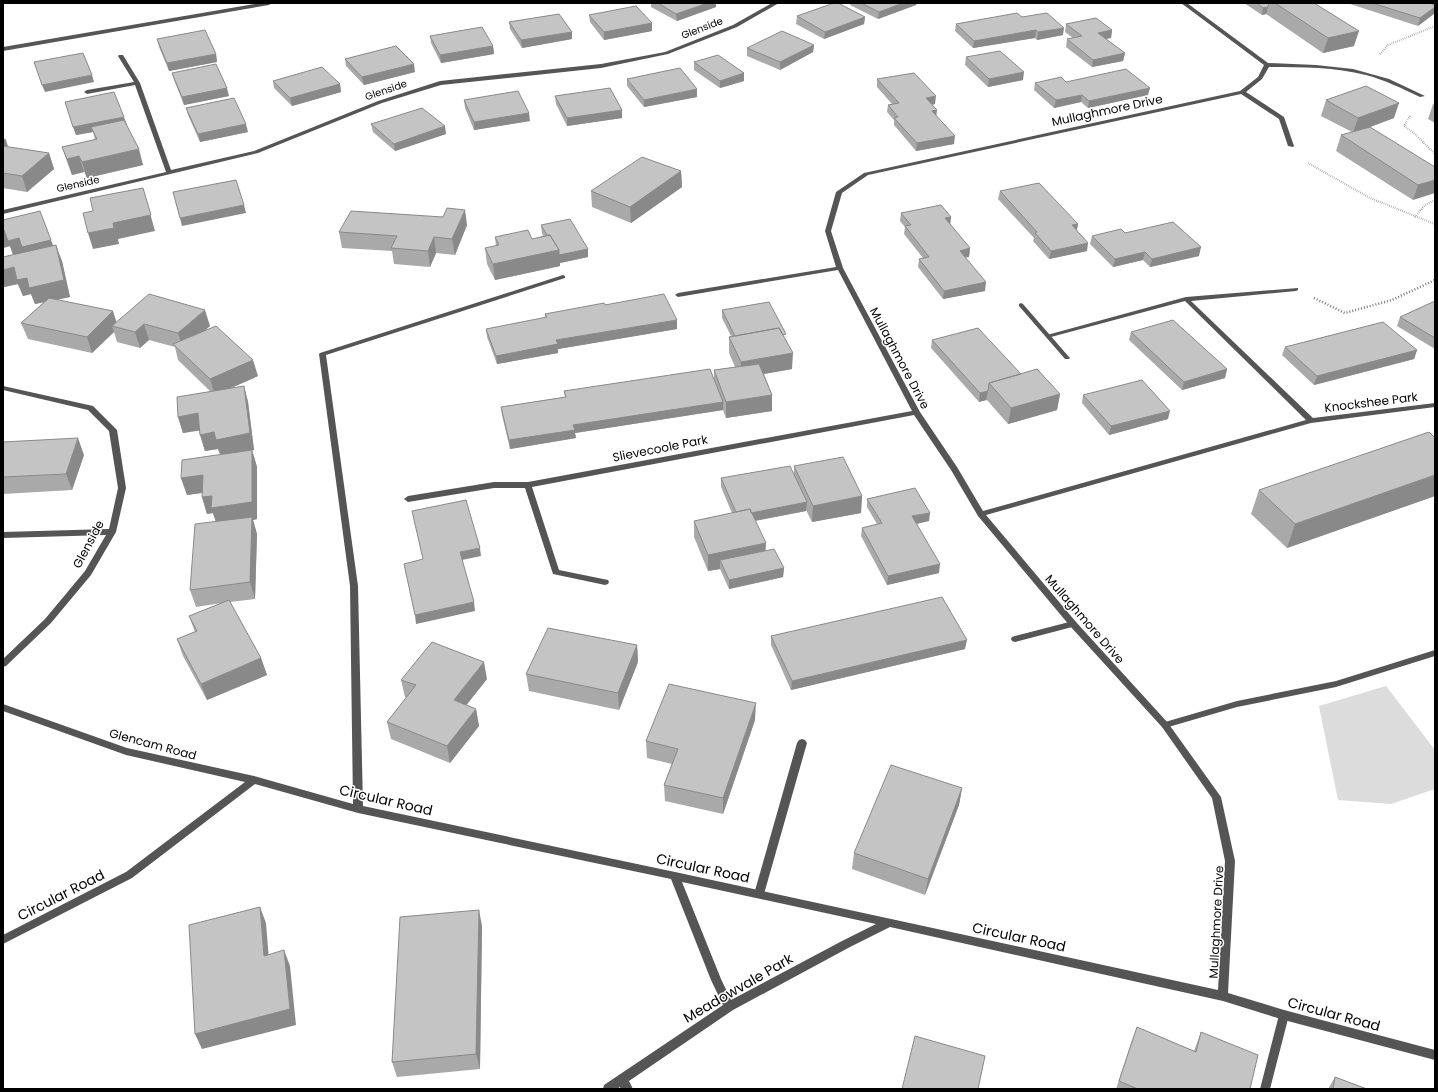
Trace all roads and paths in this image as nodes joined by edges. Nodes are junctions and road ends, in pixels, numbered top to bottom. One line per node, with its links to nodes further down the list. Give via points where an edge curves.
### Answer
1 (269, 3): 5 (street)
2 (776, 3): 15 (street, Glenside, via 735,26 666,53 601,66 440,83 380,102 256,152)
3 (1184, 3): 7 (street)
4 (1435, 26): 8 (path, via 1388,45)
5 (3, 49)
6 (122, 56): 9 (street)
7 (1266, 64): 8 (street, via 1312,66); 11 (street, Mullaghmore Drive, via 1260,78)
8 (1364, 73): 12 (street)
9 (137, 82): 10 (street); 15 (street)
10 (87, 92)
11 (1242, 92): 13 (street, via 1282,118); 20 (street, Mullaghmore Drive, via 866,174 839,192 828,231)
12 (1422, 96): 14 (path, via 1404,126)
13 (1290, 146): 18 (path, via 1308,163 1338,183 1380,204)
14 (1435, 154)
15 (169, 172): 17 (street, Glenside)
16 (1435, 200): 18 (path, via 1425,205)
17 (3, 212)
18 (1416, 217): 19 (path)
19 (1435, 224)
20 (840, 268): 24 (street); 31 (street, Mullaghmore Drive)
21 (563, 277): 47 (street, via 322,354 354,586)
22 (1435, 280): 23 (path, via 1392,300 1345,313)
23 (1296, 290): 25 (street)
24 (678, 295)
25 (1186, 299): 27 (street); 32 (street)
26 (1021, 304): 27 (street)
27 (1049, 336): 28 (street)
28 (1067, 358)
29 (3, 388): 36 (street, Glenside, via 90,408 113,430 122,488)
30 (1435, 405): 32 (street, Knockshee Park)
31 (916, 412): 33 (street, Slievecoole Park); 35 (street, Mullaghmore Drive)
32 (1311, 421): 35 (street, Knockshee Park)
33 (528, 485): 34 (street, Slievecoole Park, via 494,485); 38 (street, via 556,572)
34 (408, 499)
35 (982, 514): 39 (street, Mullaghmore Drive)
36 (112, 532): 37 (street); 42 (street, Glenside, via 88,573 48,622)
37 (3, 536)
38 (605, 582)
39 (1073, 624): 40 (street); 44 (street, Mullaghmore Drive)
40 (1015, 639)
41 (1435, 653): 44 (street, via 1336,684 1237,704)
42 (3, 664)
43 (3, 707): 46 (street, Glencam Road, via 126,751)
44 (1165, 725): 52 (street, Mullaghmore Drive, via 1216,797 1230,861)
45 (802, 743): 49 (street)
46 (254, 780): 47 (street, Circular Road); 51 (street, Circular Road, via 129,876)
47 (358, 810): 48 (street, Circular Road)
48 (675, 876): 49 (street, Circular Road); 53 (street)
49 (759, 894): 50 (street, Circular Road)
50 (889, 923): 52 (street, Circular Road); 53 (street, Meadowvale Park)
51 (3, 940)
52 (1223, 996): 54 (street, Circular Road)
53 (729, 1007): 56 (street, Meadowvale Park)
54 (1284, 1015): 55 (street, Circular Road); 59 (street)
55 (1435, 1055)
56 (621, 1080): 57 (street, Meadowvale Park); 58 (street)
57 (608, 1089)
58 (628, 1089)
59 (1265, 1089)

